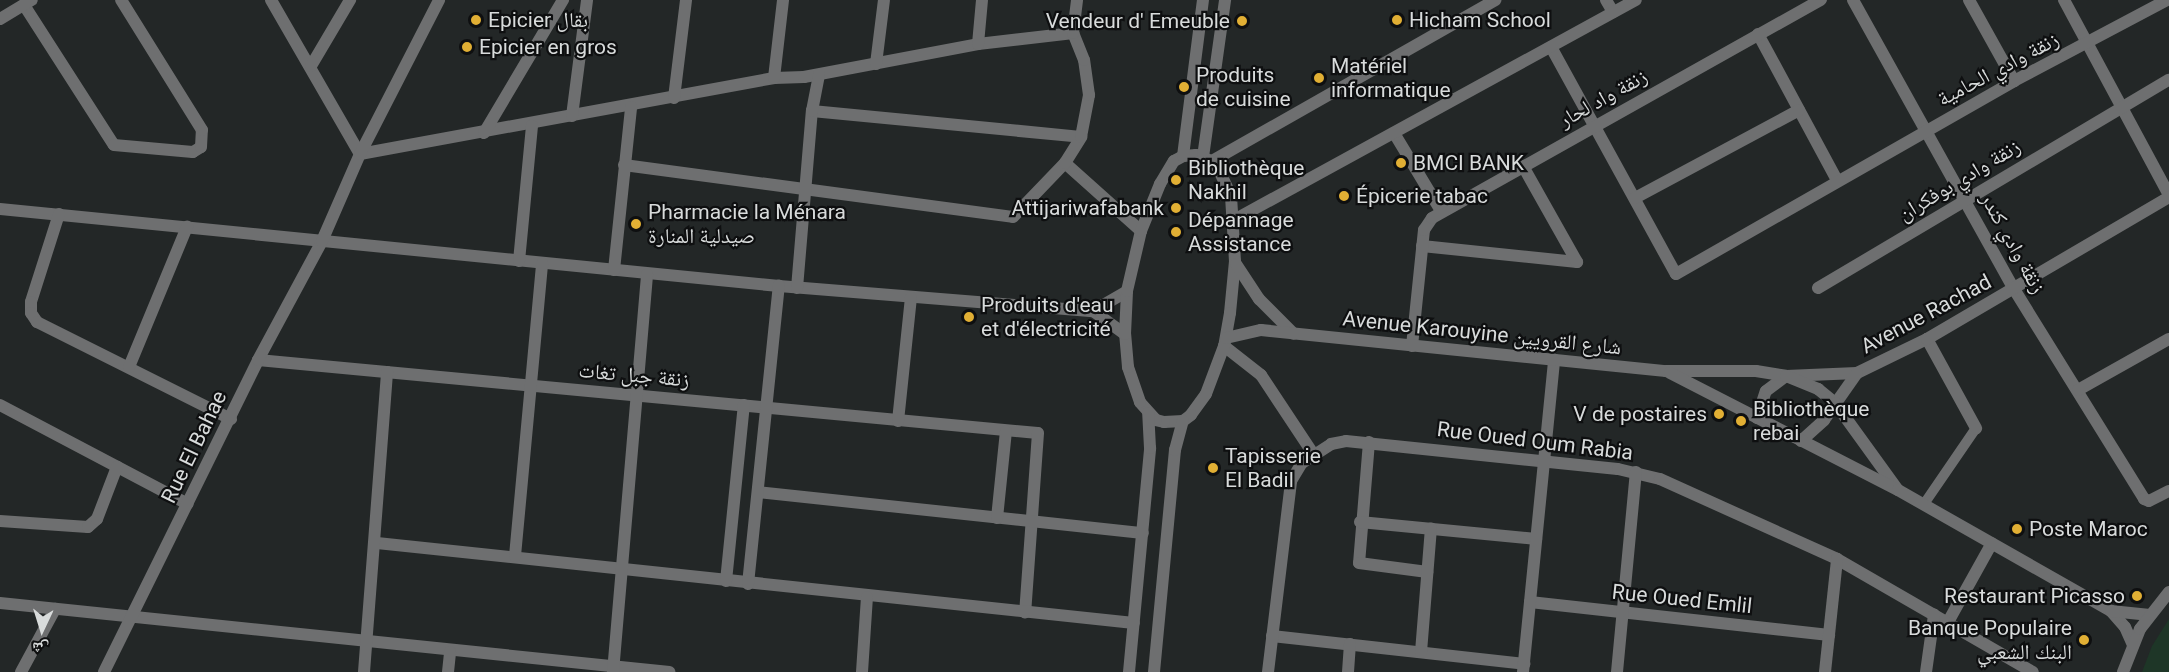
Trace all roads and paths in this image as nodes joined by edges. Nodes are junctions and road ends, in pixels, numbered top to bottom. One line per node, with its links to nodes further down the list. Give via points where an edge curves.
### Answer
1 (120, 0): 22 (street, via 202,130 201,147 193,152 114,145)
2 (271, 0): 31 (street)
3 (350, 0): 31 (street)
4 (439, 0): 48 (street, Rue El Bahae)
5 (563, 0): 45 (street)
6 (587, 0): 41 (street)
7 (686, 0): 36 (street)
8 (783, 0): 33 (street)
9 (884, 0): 30 (street)
10 (982, 0): 27 (street)
11 (1077, 0): 25 (street)
12 (1203, 0): 49 (street)
13 (1225, 0): 50 (street)
14 (1495, 0): 50 (street)
15 (1606, 0): 23 (street)
16 (1636, 0): 23 (street)
17 (1821, 0): 26 (street, زنقة واد لحار)
18 (1852, 0): 44 (street, زنقة وادي كندر)
19 (1969, 0): 35 (street)
20 (2064, 0): 28 (street)
21 (2167, 0): 28 (street, زنقة وادي الحامية)
22 (28, 3): 24 (street)
23 (1613, 12): 29 (street)
24 (0, 19)
25 (1073, 33): 27 (street); 47 (street, via 1088,78)
26 (1758, 34): 39 (street); 42 (street, زنقة واد لحار)
27 (978, 44): 30 (street)
28 (2087, 44): 35 (street, زنقة وادي الحامية); 38 (street)
29 (1551, 47): 42 (street); 46 (street)
30 (876, 64): 32 (street)
31 (311, 66): 48 (street)
32 (819, 75): 33 (street); 40 (street)
33 (774, 78): 36 (street)
34 (2169, 80): 38 (street, زنقة وادي بوفكران)
35 (2014, 81): 44 (street, زنقة وادي الحامية)
36 (674, 98): 37 (street)
37 (631, 107): 41 (street); 52 (street)
38 (2121, 107): 56 (street); 58 (street, زنقة وادي بوفكران)
39 (1799, 110): 54 (street); 57 (street)
40 (812, 111): 47 (street); 55 (street)
41 (572, 116): 43 (street)
42 (1596, 124): 53 (street, زنقة واد لحار); 57 (street)
43 (532, 126): 45 (street); 67 (street)
44 (1928, 130): 54 (street, زنقة وادي الحامية); 58 (street, زنقة وادي كندر)
45 (484, 133): 48 (street)
46 (1394, 133): 60 (street); 62 (street)
47 (1081, 137): 51 (street)
48 (360, 154): 65 (street, Rue El Bahae)
49 (1183, 156): 50 (street); 64 (street, via 1160,184)
50 (1207, 159): 62 (street, via 1228,185)
51 (1065, 163): 55 (street, via 1019,213 1009,218); 64 (street)
52 (624, 165): 55 (street); 70 (street)
53 (1523, 166): 60 (street, زنقة واد لحار); 66 (street, via 1576,262)
54 (1837, 180): 57 (street, زنقة وادي الحامية, via 1676,274)
55 (806, 189): 73 (street)
56 (2169, 196): 75 (street, Avenue Rachad)
57 (1635, 198)
58 (1966, 198): 74 (street, زنقة وادي بوفكران); 75 (street, زنقة وادي كندر)
59 (0, 209): 61 (street)
60 (1441, 211): 66 (street, زنقة واد لحار, via 1427,223)
61 (59, 214): 63 (street); 87 (street, via 31,313 36,322)
62 (1234, 220): 68 (street)
63 (187, 227): 65 (street); 87 (street)
64 (1142, 231): 76 (street)
65 (322, 241): 67 (street); 85 (street, Rue El Bahae)
66 (1422, 246): 84 (street, زنقة واد لحار)
67 (519, 261): 69 (street)
68 (1235, 261): 80 (street, via 1259,299); 83 (street)
69 (542, 263): 70 (street); 92 (street)
70 (614, 270): 71 (street)
71 (647, 274): 72 (street); 94 (street)
72 (779, 286): 73 (street); 98 (street)
73 (797, 288): 77 (street)
74 (1818, 288)
75 (2014, 288): 81 (street, Avenue Rachad); 93 (street, زنقة وادي كندر)
76 (1127, 291): 78 (street); 79 (street)
77 (910, 298): 78 (street); 103 (street)
78 (1093, 311): 79 (street)
79 (1125, 334): 99 (street, via 1133,383)
80 (1294, 334): 83 (street, Avenue Karouyine شارع القرويين, via 1261,330); 84 (street, Avenue Karouyine شارع القرويين)
81 (1927, 339): 90 (street, Avenue Rachad); 104 (street)
82 (2169, 339): 93 (street)
83 (1225, 342): 102 (street, via 1206,394); 108 (street, via 1261,375)
84 (1412, 346): 86 (street, Avenue Karouyine شارع القرويين)
85 (258, 360): 89 (street, زنقة جبل تغات); 101 (street, Rue El Bahae)
86 (1554, 360): 88 (street, Avenue Karouyine شارع القرويين); 109 (street)
87 (129, 367): 101 (street)
88 (1666, 371): 91 (street, Avenue Karouyine شارع القرويين, via 1756,371); 100 (street, Avenue Karouyine شارع القرويين)
89 (387, 372): 92 (street, زنقة جبل تغات); 124 (street)
90 (1857, 373): 91 (street, Avenue Rachad); 95 (street, Avenue Rachad)
91 (1786, 376): 95 (street, Avenue Karouyine شارع القرويين, via 1818,389); 100 (street, via 1766,391)
92 (530, 385): 94 (street, زنقة جبل تغات); 126 (street)
93 (2078, 390): 113 (street, زنقة وادي كندر, via 2146,501)
94 (635, 393): 97 (street, زنقة جبل تغات); 128 (street)
95 (1835, 403): 106 (street, Avenue Rachad); 112 (street, Avenue Karouyine شارع القرويين)
96 (0, 405): 110 (street)
97 (744, 405): 98 (street, زنقة جبل تغات); 130 (street)
98 (766, 407): 103 (street, زنقة جبل تغات); 114 (street)
99 (1148, 413): 102 (street, via 1164,422); 122 (street, via 1150,448)
100 (1757, 418): 106 (street, Avenue Karouyine شارع القرويين)
101 (231, 419): 115 (street, Rue El Bahae)
102 (1183, 420): 161 (street, via 1175,450)
103 (898, 421): 105 (street, زنقة جبل تغات)
104 (1977, 428): 116 (lane)
105 (1006, 431): 117 (street); 119 (street, زنقة جبل تغات, via 1038,433)
106 (1801, 441): 112 (street, Avenue Karouyine شارع القرويين)
107 (1369, 442): 108 (street, Rue Oued Oum Rabia, via 1339,441); 109 (street, Rue Oued Oum Rabia); 120 (street)
108 (1314, 454): 146 (street, Rue Oued Oum Rabia, via 1297,469 1291,481)
109 (1544, 462): 111 (street, Rue Oued Oum Rabia); 123 (street)
110 (117, 467): 115 (street); 118 (street, via 97,519 88,527)
111 (1636, 472): 127 (street, Rue Oued Oum Rabia, via 1690,491); 138 (street)
112 (1898, 490): 116 (street, Avenue Karouyine شارع القرويين)
113 (2169, 491)
114 (758, 492): 117 (street); 131 (street)
115 (188, 504): 142 (street, Rue El Bahae)
116 (1924, 504): 125 (street, Avenue Karouyine شارع القرويين)
117 (997, 518): 119 (street)
118 (0, 521)
119 (1031, 522): 122 (street); 139 (street)
120 (1360, 522): 121 (street); 129 (street, via 1360,564)
121 (1431, 528): 123 (street); 129 (street)
122 (1143, 532): 144 (street)
123 (1536, 539): 134 (street)
124 (376, 543): 126 (street); 147 (street)
125 (1992, 543): 137 (street, Avenue Karouyine شارع القرويين); 143 (street)
126 (515, 556): 128 (street)
127 (1837, 559): 140 (street, Rue Oued Oum Rabia); 145 (street)
128 (622, 568): 130 (street); 153 (street)
129 (1427, 572): 151 (street)
130 (726, 581): 131 (street)
131 (748, 584): 133 (street)
132 (2169, 592): 141 (street)
133 (867, 597): 139 (street); 159 (street)
134 (1530, 602): 138 (street, Rue Oued Emlil); 152 (street)
135 (0, 603): 136 (street)
136 (55, 609): 142 (street); 154 (street)
137 (2111, 611): 141 (street, Avenue Karouyine شارع القرويين); 149 (street, Avenue Karouyine شارع القرويين, via 2125,627)
138 (1623, 612): 145 (street, Rue Oued Emlil); 164 (street)
139 (1025, 614): 144 (street)
140 (1934, 615): 143 (street, Rue Oued Oum Rabia); 166 (street)
141 (2150, 615): 149 (street)
142 (133, 618): 147 (street); 155 (street, Rue El Bahae)
143 (1948, 622): 167 (street, Rue Oued Oum Rabia)
144 (1134, 623): 160 (street)
145 (1828, 635): 165 (street)
146 (1272, 636): 148 (street); 162 (street, Rue Oued Oum Rabia)
147 (367, 642): 150 (street); 156 (street)
148 (1350, 644): 151 (street); 163 (street)
149 (2133, 645): 168 (street)
150 (450, 652): 153 (street); 157 (street)
151 (1421, 652): 152 (street)
152 (1524, 668)
153 (613, 669): 158 (street)
154 (21, 672)
155 (104, 672)
156 (364, 672)
157 (448, 672)
158 (669, 672)
159 (862, 672)
160 (1129, 672)
161 (1154, 672)
162 (1268, 672)
163 (1348, 672)
164 (1617, 672)
165 (1825, 672)
166 (1926, 672)
167 (2033, 672)
168 (2123, 672)

